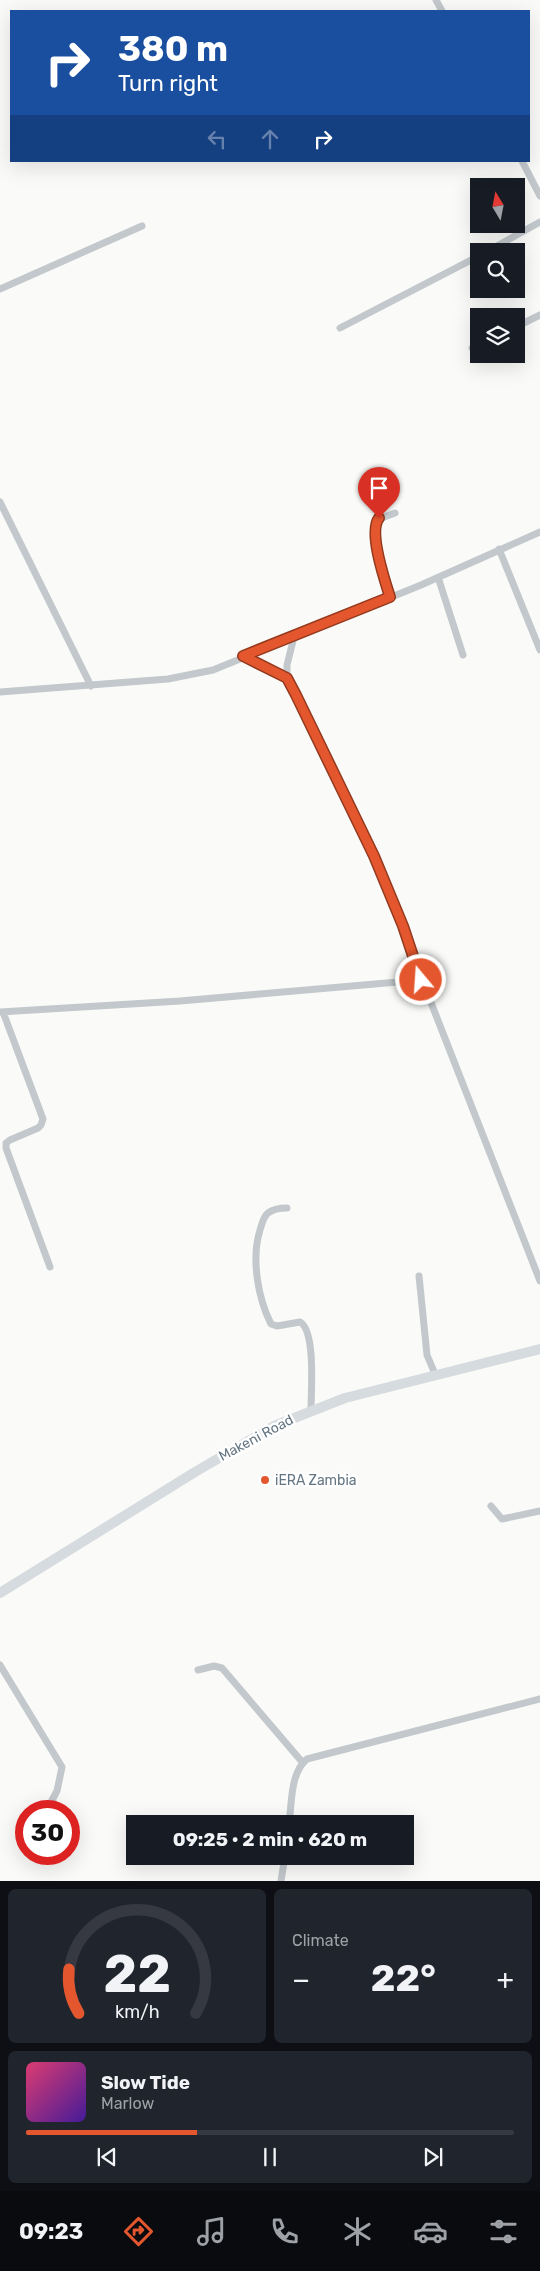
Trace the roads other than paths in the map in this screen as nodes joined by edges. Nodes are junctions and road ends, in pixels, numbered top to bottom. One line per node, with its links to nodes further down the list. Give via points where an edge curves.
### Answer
1 (523, 162): 2 (street)
2 (540, 196)
3 (540, 222): 5 (street)
4 (142, 226): 7 (street)
5 (502, 243)
6 (470, 261): 10 (street)
7 (0, 289)
8 (540, 315): 9 (street)
9 (525, 322)
10 (340, 328)
11 (0, 502): 22 (street)
12 (396, 513): 16 (street, via 379,518 375,526 377,549)
13 (540, 532): 14 (street)
14 (499, 549): 15 (street); 18 (street)
15 (438, 577): 16 (street); 19 (street)
16 (390, 597): 17 (street)
17 (294, 637): 20 (street); 21 (street)
18 (540, 650)
19 (463, 655)
20 (243, 656): 21 (street); 22 (street, via 203,673)
21 (287, 678): 24 (street, via 374,856)
22 (91, 686): 23 (street)
23 (0, 692)
24 (421, 980): 25 (street, via 180,1001); 29 (street)
25 (2, 1012): 27 (street, via 42,1119 38,1128 10,1140 6,1148)
26 (287, 1208): 32 (street, via 273,1210 264,1218 257,1240 255,1264 271,1324 300,1322 308,1333)
27 (50, 1267)
28 (419, 1276): 31 (street, via 427,1355)
29 (540, 1281)
30 (540, 1348): 31 (main road, Makeni Road)
31 (435, 1374): 32 (main road, Makeni Road, via 353,1395)
32 (311, 1410): 35 (main road, Makeni Road, via 234,1448)
33 (491, 1506): 34 (street, via 506,1519)
34 (540, 1511)
35 (0, 1593)
36 (0, 1665): 40 (street, via 61,1762 63,1772)
37 (198, 1670): 39 (street, via 214,1666 222,1668)
38 (540, 1699): 39 (street, via 313,1757)
39 (303, 1763): 41 (street, via 296,1776)
40 (53, 1800)
41 (290, 1815)
42 (284, 1865): 43 (street)
43 (281, 1881)

